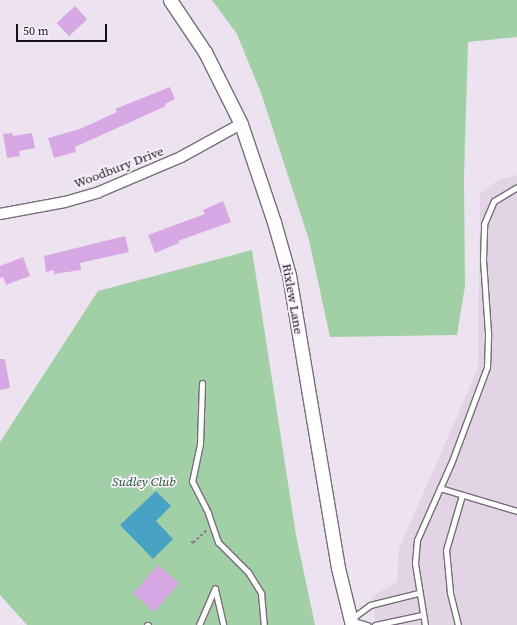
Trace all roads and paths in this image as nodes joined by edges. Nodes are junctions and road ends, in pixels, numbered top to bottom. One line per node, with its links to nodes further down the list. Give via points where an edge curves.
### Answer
1 (170, 0): 2 (street, Rixlew Lane, via 208,57)
2 (241, 124): 4 (street, Woodbury Drive, via 181,157 99,192 65,202); 13 (street, Rixlew Lane, via 289,275 338,568)
3 (517, 187): 6 (lane, via 494,201 484,224 487,367)
4 (0, 214)
5 (202, 383): 16 (lane, via 200,444 192,481 208,513 218,542 248,572 261,593)
6 (440, 488): 7 (lane); 11 (lane, via 417,540 415,552)
7 (462, 495): 8 (lane); 20 (lane, via 446,550 450,592)
8 (517, 511)
9 (204, 532): 10 (path, via 193,543)
10 (191, 541)
11 (418, 593): 12 (lane); 13 (lane, via 370,605)
12 (422, 615): 18 (lane); 19 (lane)
13 (350, 623): 17 (lane)
14 (198, 625): 15 (lane, via 215,588)
15 (223, 625)
16 (264, 625)
17 (367, 625)
18 (375, 625)
19 (425, 625)
20 (458, 625)

